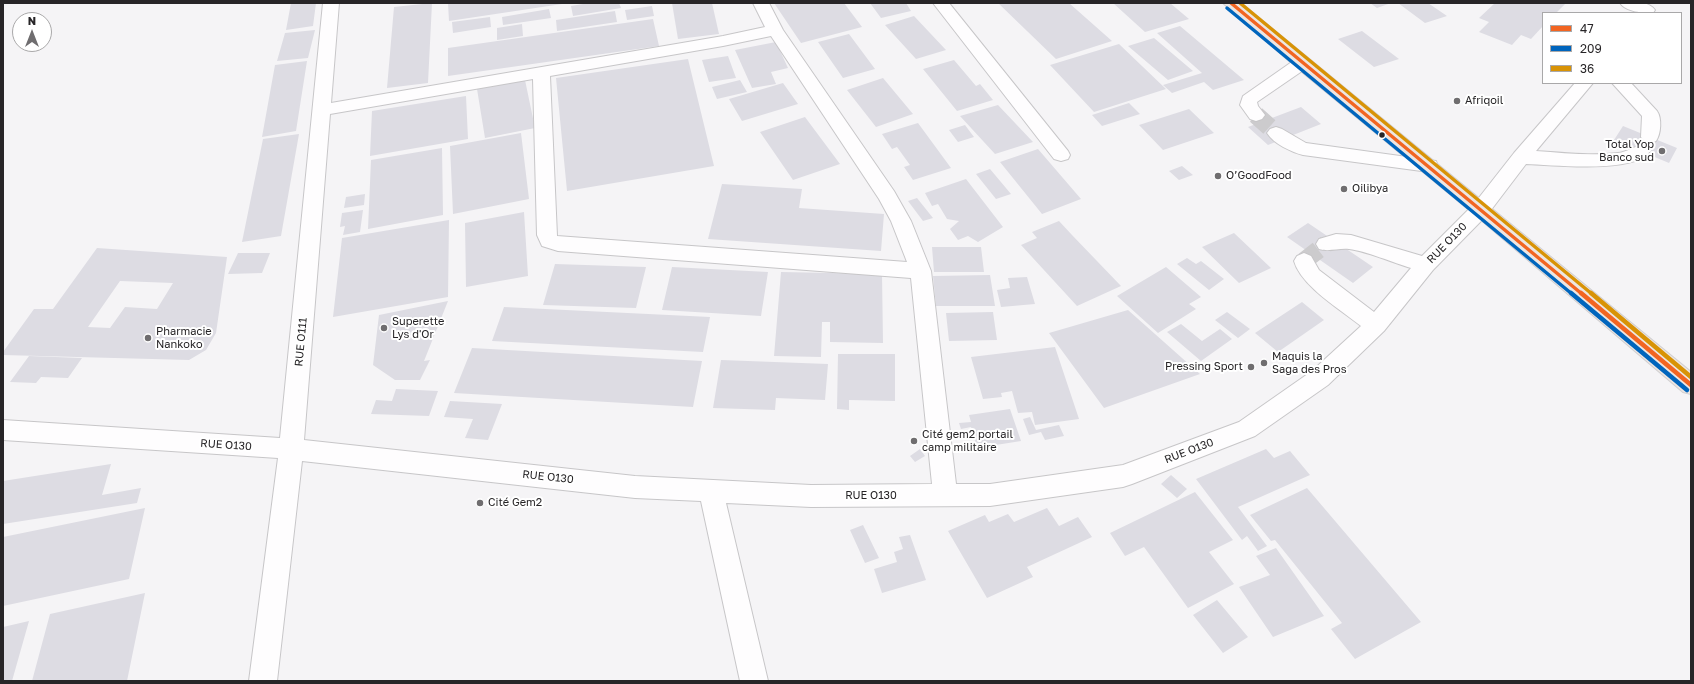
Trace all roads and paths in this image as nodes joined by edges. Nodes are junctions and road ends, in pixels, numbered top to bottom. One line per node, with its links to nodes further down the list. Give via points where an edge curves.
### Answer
1 (331, 3): 12 (street, RUE O111)
2 (760, 3): 7 (street)
3 (940, 3): 15 (street)
4 (1231, 3): 8 (main road)
5 (1628, 3): 6 (street)
6 (1648, 9)
7 (775, 30): 9 (street); 22 (street, via 887,196 901,221)
8 (1302, 63): 13 (street, via 1249,100 1248,104); 17 (main road)
9 (541, 72): 12 (street); 22 (street, via 549,241 558,244)
10 (1583, 84): 16 (street, RUE O130)
11 (1623, 84): 16 (street, via 1651,115 1646,144 1622,159)
12 (322, 110): 26 (street, RUE O111)
13 (1256, 115)
14 (1276, 133): 17 (street, via 1294,146 1303,149)
15 (1061, 155)
16 (1522, 157): 18 (street, RUE O130)
17 (1429, 166): 18 (main road)
18 (1481, 209): 21 (street, RUE O130); 24 (main road)
19 (1326, 244): 21 (street, via 1336,241 1351,242)
20 (1304, 261): 23 (street, via 1312,276)
21 (1426, 265): 23 (street, RUE O130)
22 (921, 272): 28 (street)
23 (1376, 325): 28 (street, RUE O130, via 1320,378 1247,429 1123,476 990,495)
24 (1691, 385)
25 (3, 430): 26 (street, RUE O130)
26 (291, 449): 27 (street, RUE O130, via 635,487); 29 (street, RUE O111)
27 (710, 491): 28 (street, RUE O130, via 811,496); 30 (street)
28 (945, 495)
29 (263, 681)
30 (754, 681)

